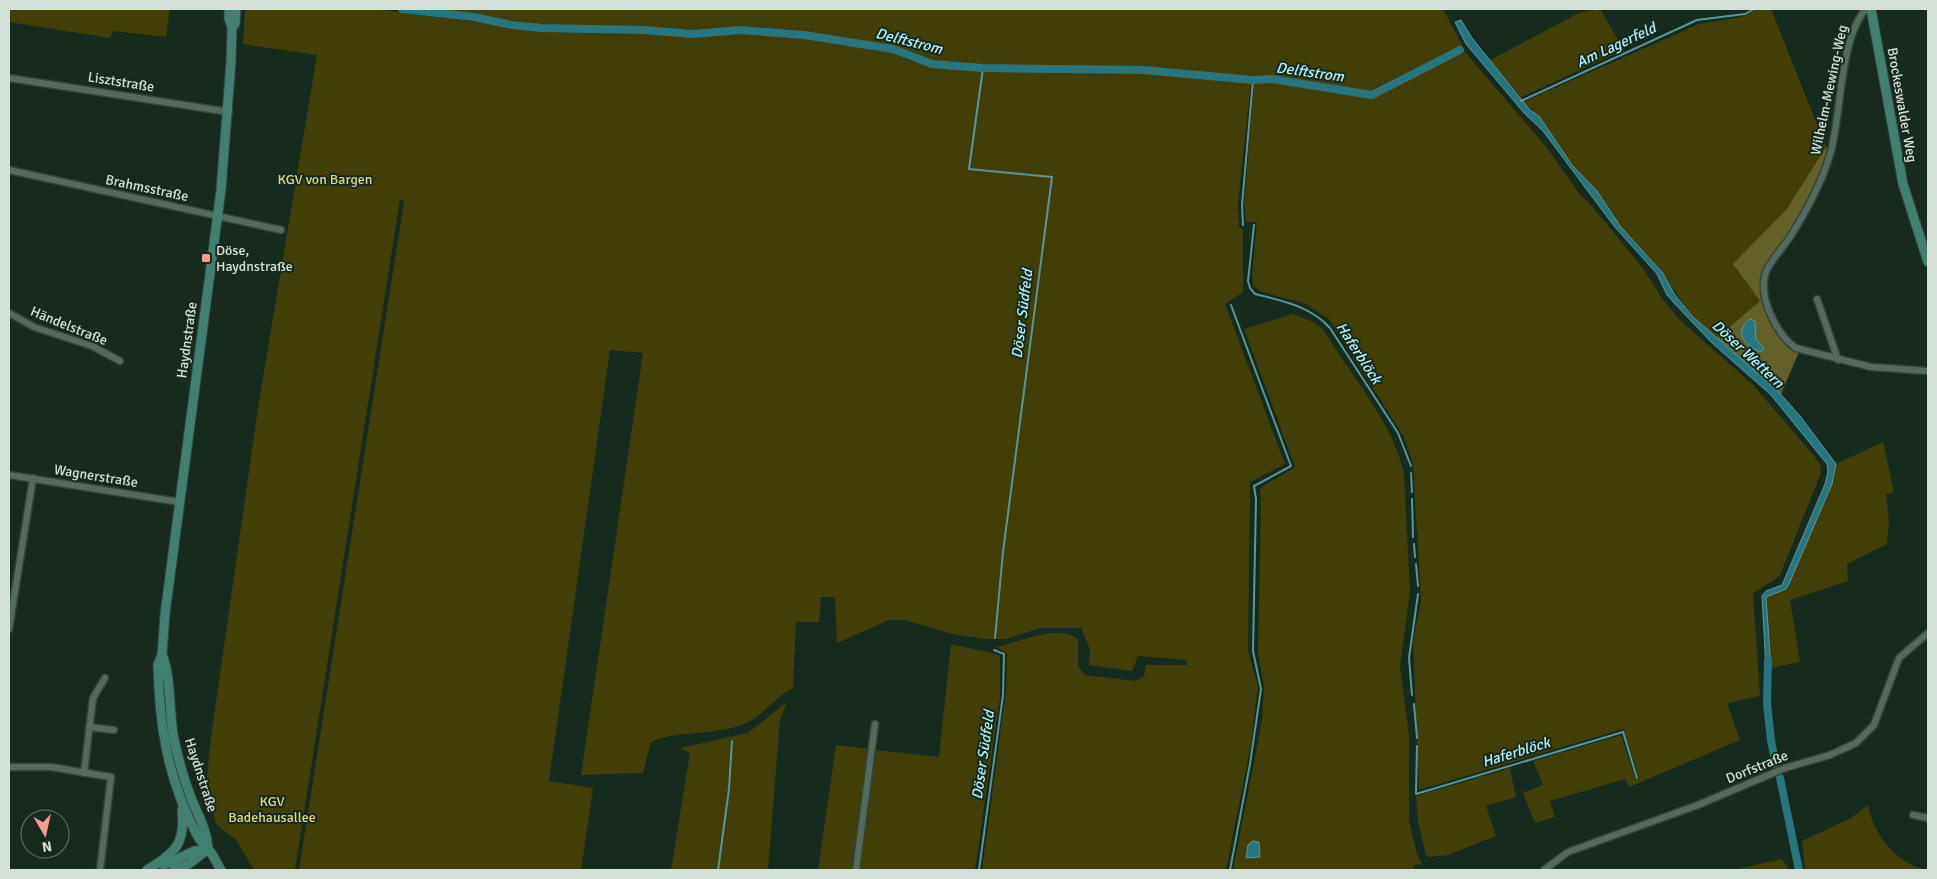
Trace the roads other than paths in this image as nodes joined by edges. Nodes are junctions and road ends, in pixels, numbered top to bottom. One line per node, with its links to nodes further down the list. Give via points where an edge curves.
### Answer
1 (229, 9): 5 (street, Haydnstraße)
2 (236, 9): 5 (street, Haydnstraße)
3 (1866, 9): 14 (street, Wilhelm-Mewing-Weg, via 1852,30 1830,154 1818,188 1764,274 1767,302 1786,341 1796,348)
4 (1871, 9): 11 (street, Brockeswalder Weg, via 1903,184)
5 (232, 27): 7 (street, Haydnstraße)
6 (9, 78): 7 (street, Lisztstraße)
7 (229, 112): 9 (street, Haydnstraße)
8 (9, 170): 9 (street, Brahmsstraße)
9 (218, 215): 10 (street, Brahmsstraße); 19 (street, Haydnstraße)
10 (281, 230)
11 (1928, 262)
12 (1816, 299): 14 (street)
13 (9, 313): 15 (street, Händelstraße, via 34,327 92,346)
14 (1838, 360): 16 (street, Wilhelm-Mewing-Weg, via 1871,367)
15 (120, 361)
16 (1928, 371)
17 (9, 475): 18 (street, Wagnerstraße)
18 (32, 478): 19 (street, Wagnerstraße); 20 (street)
19 (179, 502): 22 (street, Haydnstraße)
20 (9, 629)
21 (1928, 633): 38 (street, Dorfstraße, via 1899,658 1874,725 1856,743 1568,852)
22 (162, 655): 29 (street, Haydnstraße, via 158,664 161,723 166,757); 32 (street, Haydnstraße, via 166,664 176,750 187,788 207,835)
23 (105, 678): 25 (street, via 93,698)
24 (875, 724): 37 (street)
25 (89, 727): 26 (street); 28 (street)
26 (114, 730)
27 (9, 767): 28 (street, via 51,766)
28 (84, 773): 33 (street, via 111,777)
29 (180, 802): 32 (street, Haydnstraße); 34 (street, via 182,830 176,849)
30 (1913, 815): 31 (street)
31 (1928, 818)
32 (208, 849): 34 (street, via 194,851); 35 (street); 36 (street)
33 (100, 870)
34 (147, 870)
35 (174, 870)
36 (221, 870)
37 (856, 870)
38 (1544, 870)

